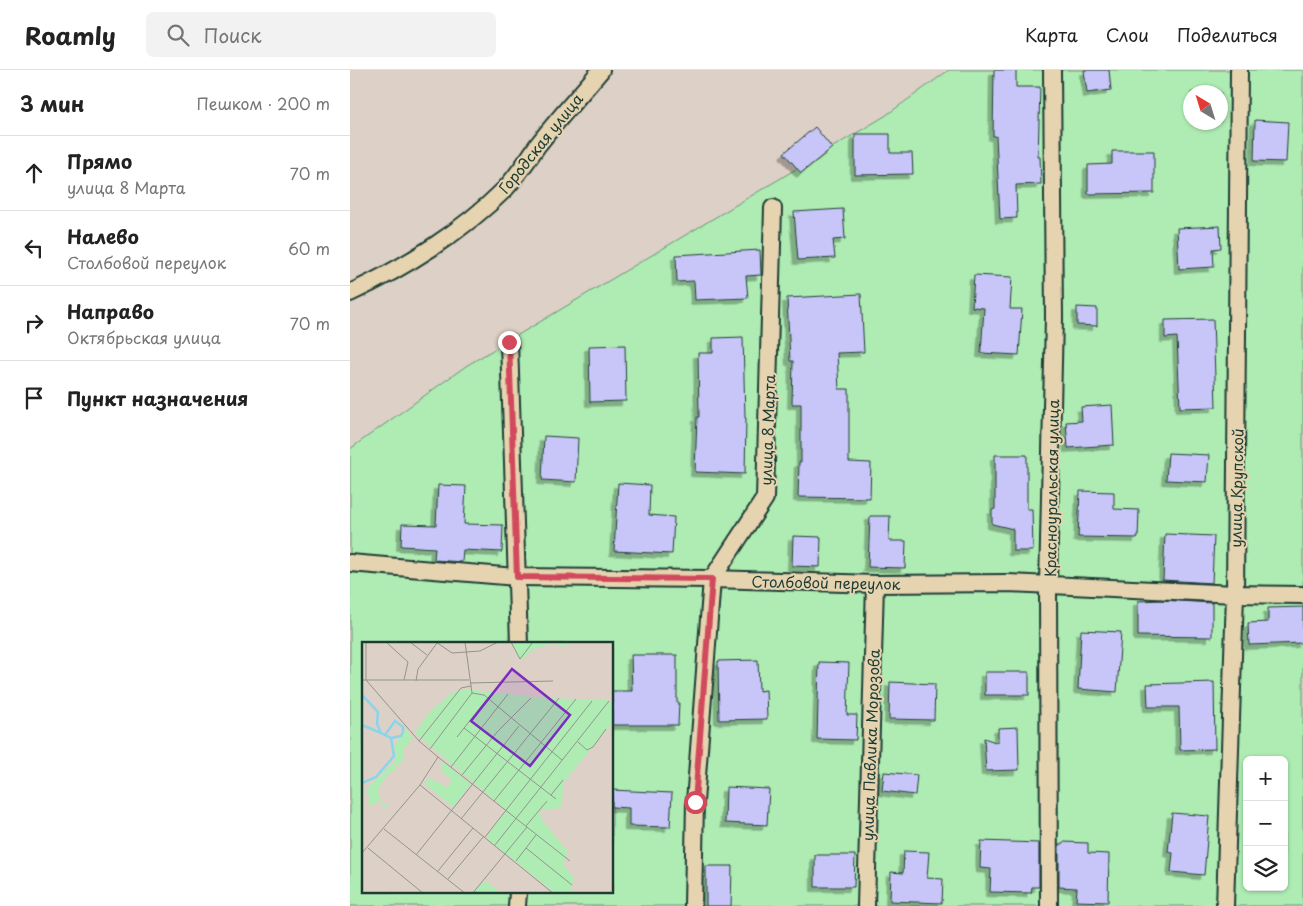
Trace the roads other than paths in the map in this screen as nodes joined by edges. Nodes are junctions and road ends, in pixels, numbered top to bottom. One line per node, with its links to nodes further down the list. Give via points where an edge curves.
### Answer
1 (601, 70): 5 (street, Городская улица, via 523,168 485,208 385,276)
2 (1052, 70): 11 (street, Красноуральская улица, via 1054,318)
3 (1239, 70): 12 (street, улица Крупской)
4 (773, 208): 9 (street, улица 8 Марта, via 765,498)
5 (350, 293)
6 (509, 342): 8 (street)
7 (350, 563): 8 (street, Столбовой переулок)
8 (517, 577): 9 (street, Столбовой переулок); 14 (street)
9 (712, 579): 10 (street, Столбовой переулок); 15 (street, улица 8 Марта, via 695,802)
10 (875, 584): 11 (street, Столбовой переулок); 16 (street, улица Павлика Морозова)
11 (1048, 584): 12 (street, Столбовой переулок); 17 (street, Красноуральская улица)
12 (1235, 594): 13 (street, Столбовой переулок); 18 (street, улица Крупской)
13 (1303, 595)
14 (519, 642)
15 (693, 906)
16 (866, 906)
17 (1049, 906)
18 (1225, 906)

